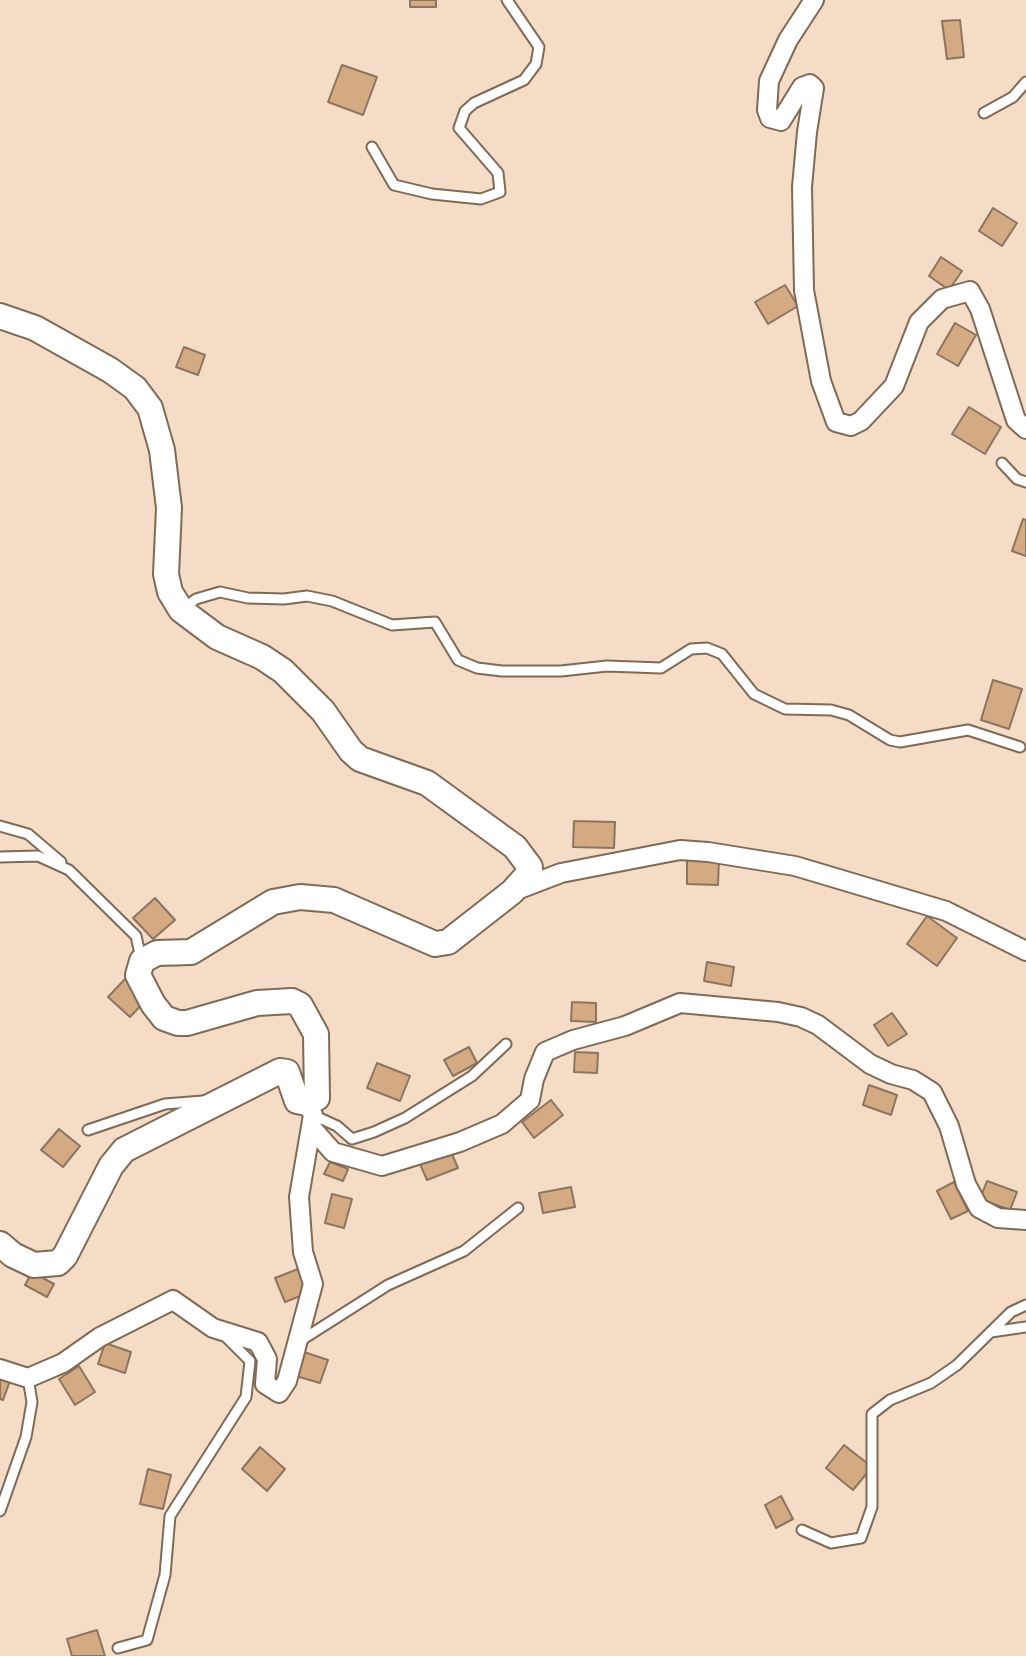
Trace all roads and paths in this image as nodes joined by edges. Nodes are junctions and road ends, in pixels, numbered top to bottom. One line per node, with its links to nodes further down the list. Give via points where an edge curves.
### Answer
1 (507, 0): 5 (lane, via 539,47 536,64 524,80 474,103 459,128 498,173 500,192 481,199 394,185)
2 (814, 0): 7 (street, via 769,81 767,110 770,118 781,121 802,87 814,88 802,187 804,290 821,381 836,422 851,426 861,421 894,386 919,322 942,299 970,291 1016,420)
3 (1026, 82): 4 (lane, via 1013,97)
4 (984, 113)
5 (372, 147)
6 (0, 316): 10 (street, via 35,328 110,370 135,388 150,408 169,508 166,574)
7 (1026, 429)
8 (1002, 463): 9 (lane)
9 (1026, 482)
10 (181, 610): 11 (lane, via 220,592 248,598 307,596 392,625 435,622 458,660 502,671 661,668 691,649 707,648 722,654 754,694 785,709 849,715 900,742 968,730); 15 (street, via 217,637 283,671 360,759 427,783 515,847 530,872)
11 (1020, 747)
12 (0, 826): 14 (lane, via 28,834)
13 (0, 857): 14 (lane, via 38,856)
14 (69, 870): 17 (lane, via 136,936)
15 (512, 892): 16 (street, via 561,873 680,850 708,852 795,866 946,911); 17 (street, via 448,942 435,944 334,900 300,897 273,902 191,952 157,953)
16 (1026, 951)
17 (142, 961): 20 (street, via 138,975 153,1004 164,1018 178,1023 257,1003 300,1005 316,1034 317,1098)
18 (506, 1044): 20 (lane, via 472,1076 374,1132 352,1139)
19 (222, 1100): 20 (street, via 287,1072 297,1101); 21 (lane, via 165,1104); 24 (street, via 124,1150 58,1263 34,1265)
20 (310, 1115): 23 (street, via 333,1152 382,1166 502,1124 530,1100 545,1052 573,1040 680,1003 778,1012 818,1025 870,1064 932,1092 979,1208 998,1218); 29 (street, via 299,1197 303,1252 313,1284)
21 (88, 1130)
22 (518, 1208): 29 (lane, via 464,1251 388,1285)
23 (1024, 1219)
24 (0, 1244)
25 (1026, 1305): 28 (lane)
26 (1026, 1327): 28 (lane)
27 (221, 1332): 29 (street, via 258,1342 267,1359 265,1384 279,1393); 31 (street, via 173,1300); 34 (lane, via 250,1361 246,1397 170,1516 165,1575 147,1640)
28 (991, 1332): 33 (lane, via 931,1383 890,1400 872,1414 872,1507 861,1538 831,1543)
29 (297, 1343)
30 (0, 1369): 31 (street)
31 (28, 1378): 32 (lane, via 32,1402 26,1437)
32 (0, 1511)
33 (802, 1530)
34 (118, 1648)

